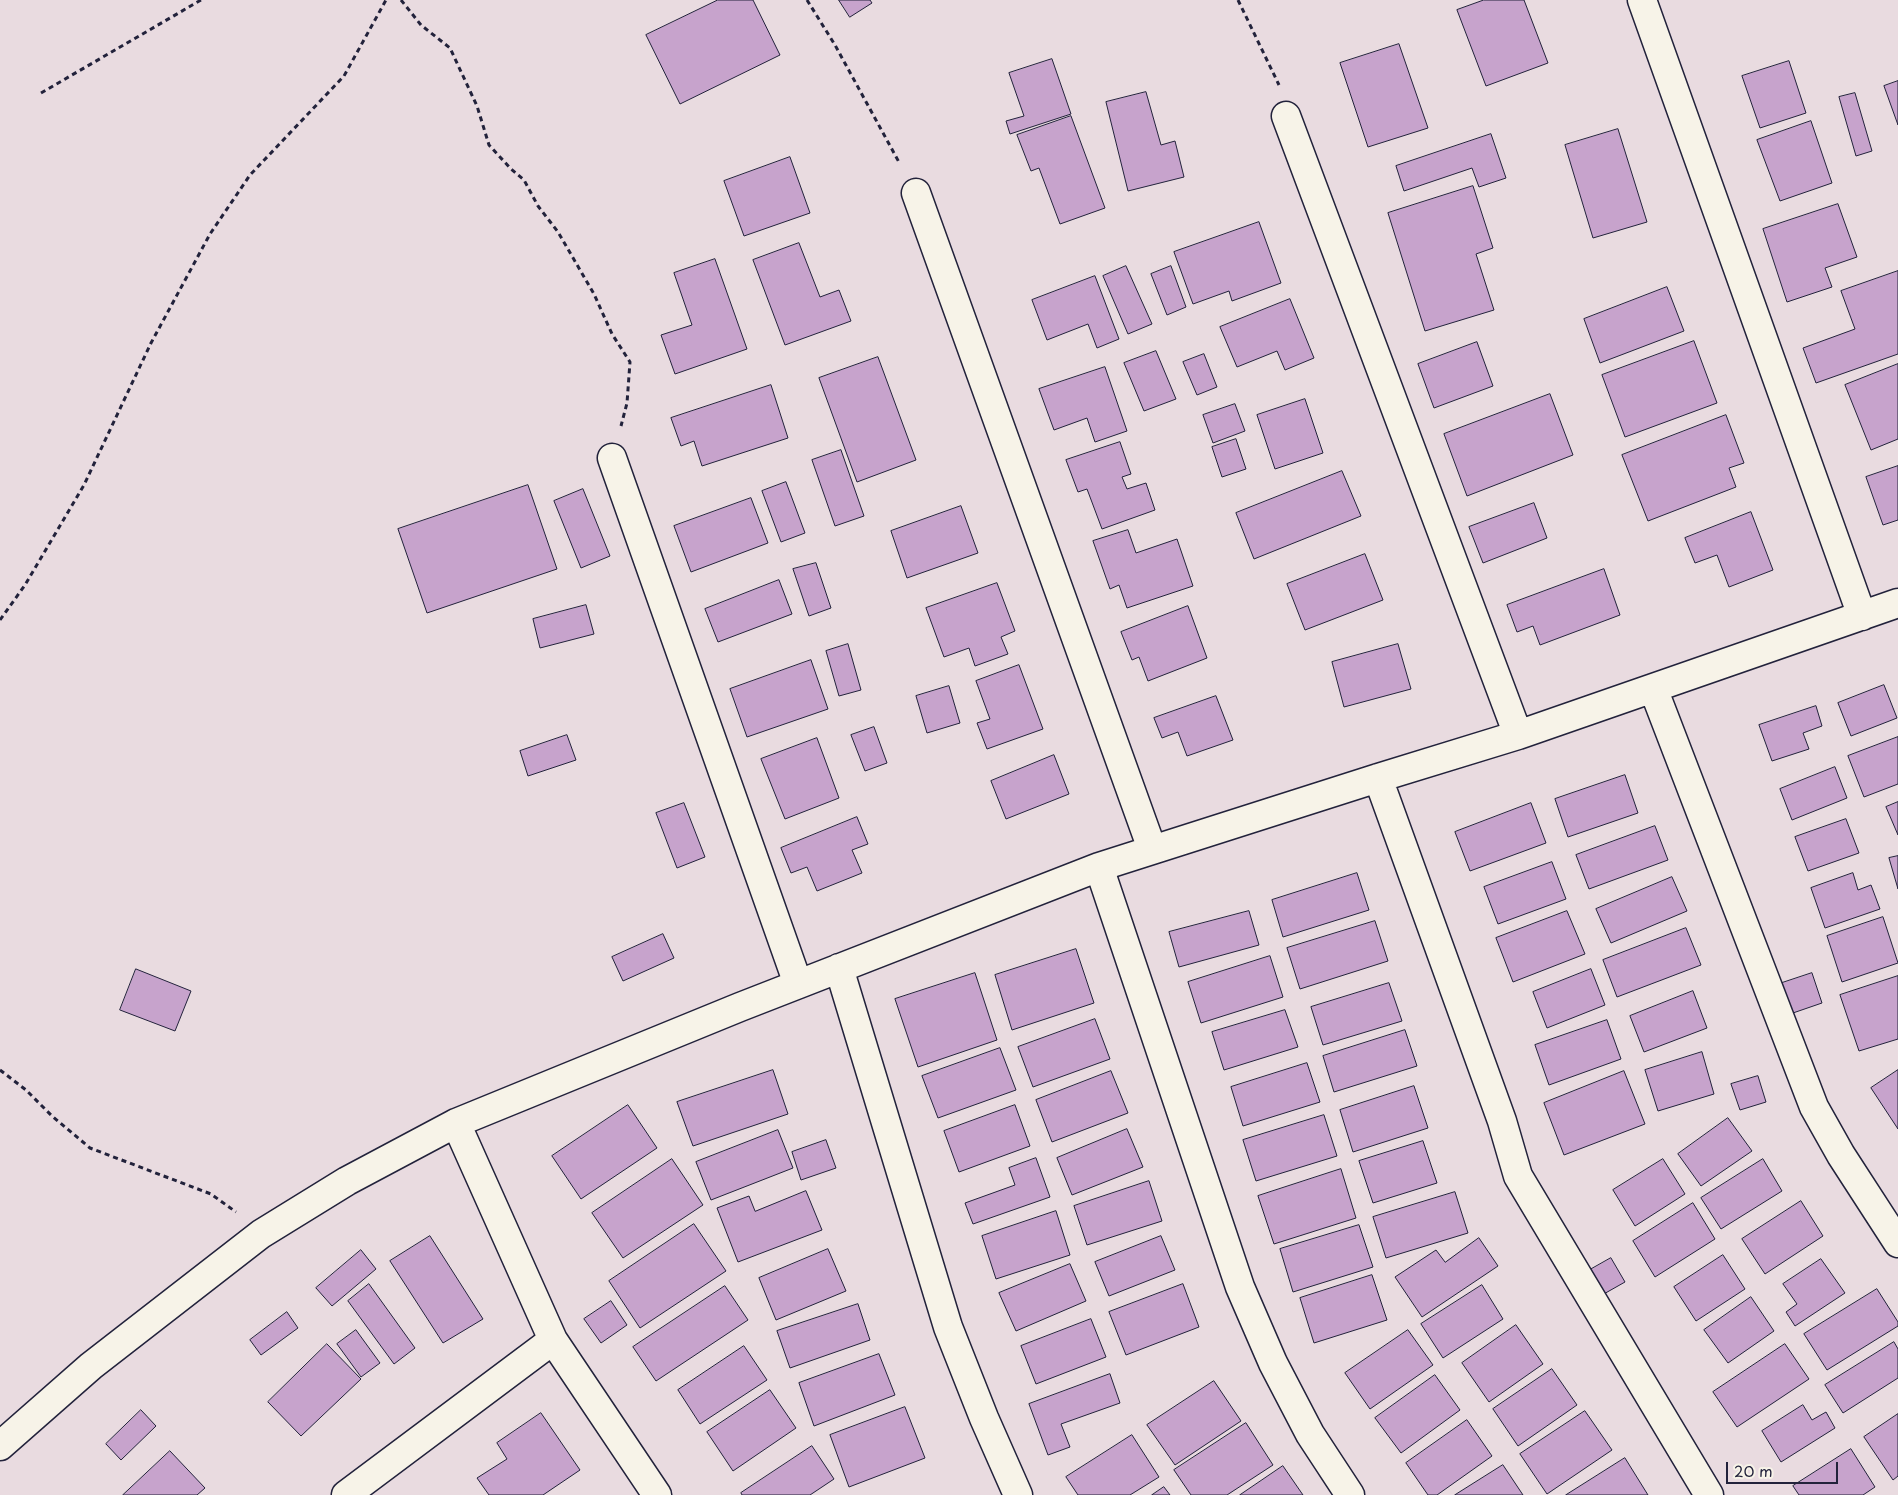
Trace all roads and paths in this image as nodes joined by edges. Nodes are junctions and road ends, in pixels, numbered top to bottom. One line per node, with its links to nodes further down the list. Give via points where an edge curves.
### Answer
1 (201, 0): 7 (path)
2 (386, 0): 13 (path, via 344,76 250,175 210,234 151,343 84,485 25,585)
3 (401, 0): 10 (path, via 421,25 450,48 477,106 489,145 524,180 538,206 558,232 630,362 627,403)
4 (807, 0): 9 (path)
5 (1238, 0): 8 (path, via 1279,83)
6 (1642, 0): 12 (street)
7 (41, 93)
8 (1286, 116): 15 (street)
9 (916, 193): 17 (street)
10 (612, 458): 20 (street)
11 (1898, 603): 12 (street)
12 (1862, 616): 14 (street)
13 (0, 620)
14 (1653, 688): 15 (street); 24 (street, via 1814,1106 1841,1155)
15 (1518, 736): 16 (street)
16 (1378, 778): 17 (street); 31 (street, via 1498,1111 1518,1176)
17 (1152, 849): 18 (street)
18 (1099, 867): 19 (street); 30 (street, via 1240,1288 1273,1363 1310,1434)
19 (839, 968): 20 (street); 29 (street, via 948,1327)
20 (798, 984): 22 (street)
21 (0, 1070): 23 (path, via 90,1148 211,1194)
22 (456, 1123): 23 (street, via 347,1181); 25 (street)
23 (261, 1234): 26 (street, via 90,1366)
24 (1898, 1243)
25 (553, 1340): 27 (street); 28 (street)
26 (0, 1446)
27 (346, 1495)
28 (657, 1495)
29 (1018, 1495)
30 (1350, 1495)
31 (1709, 1495)

